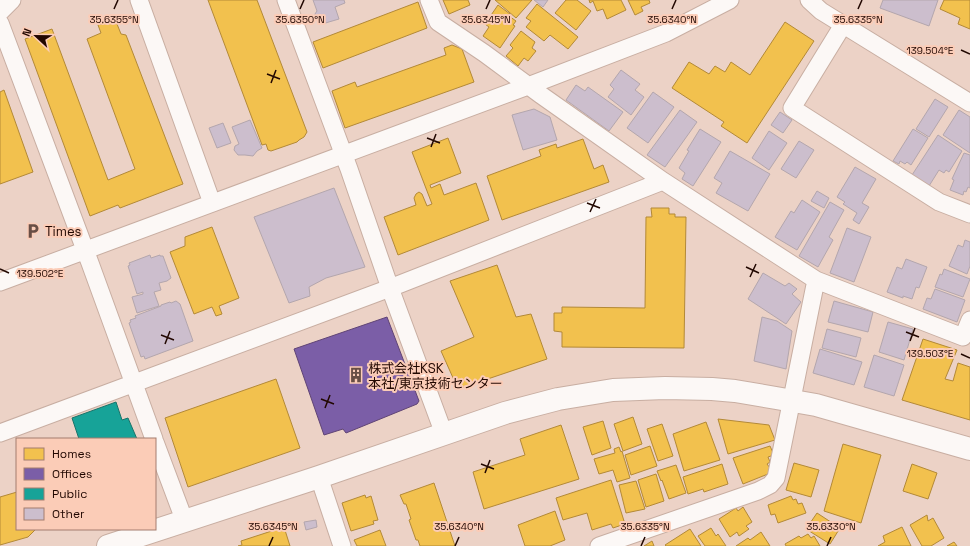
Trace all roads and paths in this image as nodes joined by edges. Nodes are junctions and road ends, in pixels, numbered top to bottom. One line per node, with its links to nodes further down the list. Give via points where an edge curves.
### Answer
1 (12, 0): 7 (street)
2 (139, 0): 14 (street)
3 (286, 0): 12 (street)
4 (429, 0): 10 (street, via 438,22)
5 (730, 0): 10 (street, via 666,33)
6 (809, 0): 9 (street)
7 (0, 12)
8 (0, 23): 16 (street)
9 (843, 25): 11 (street); 15 (street, via 792,108 939,202)
10 (528, 86): 12 (street); 13 (street)
11 (970, 103)
12 (344, 155): 14 (street); 19 (street)
13 (663, 181): 17 (street); 19 (street)
14 (212, 203): 16 (street)
15 (970, 214)
16 (85, 250): 18 (street); 21 (street)
17 (816, 280): 20 (street, via 964,337); 22 (street)
18 (0, 282)
19 (390, 288): 21 (street); 24 (street)
20 (970, 320)
21 (134, 383): 23 (street); 25 (street)
22 (792, 400): 24 (street, via 712,389 613,390 558,399 505,413); 27 (street); 30 (street, via 776,478 770,485)
23 (0, 433)
24 (444, 434): 28 (street)
25 (154, 438)
26 (156, 443): 29 (street)
27 (970, 449)
28 (319, 477): 29 (street); 32 (street)
29 (185, 522): 31 (street)
30 (604, 545)
31 (108, 546)
32 (342, 546)

